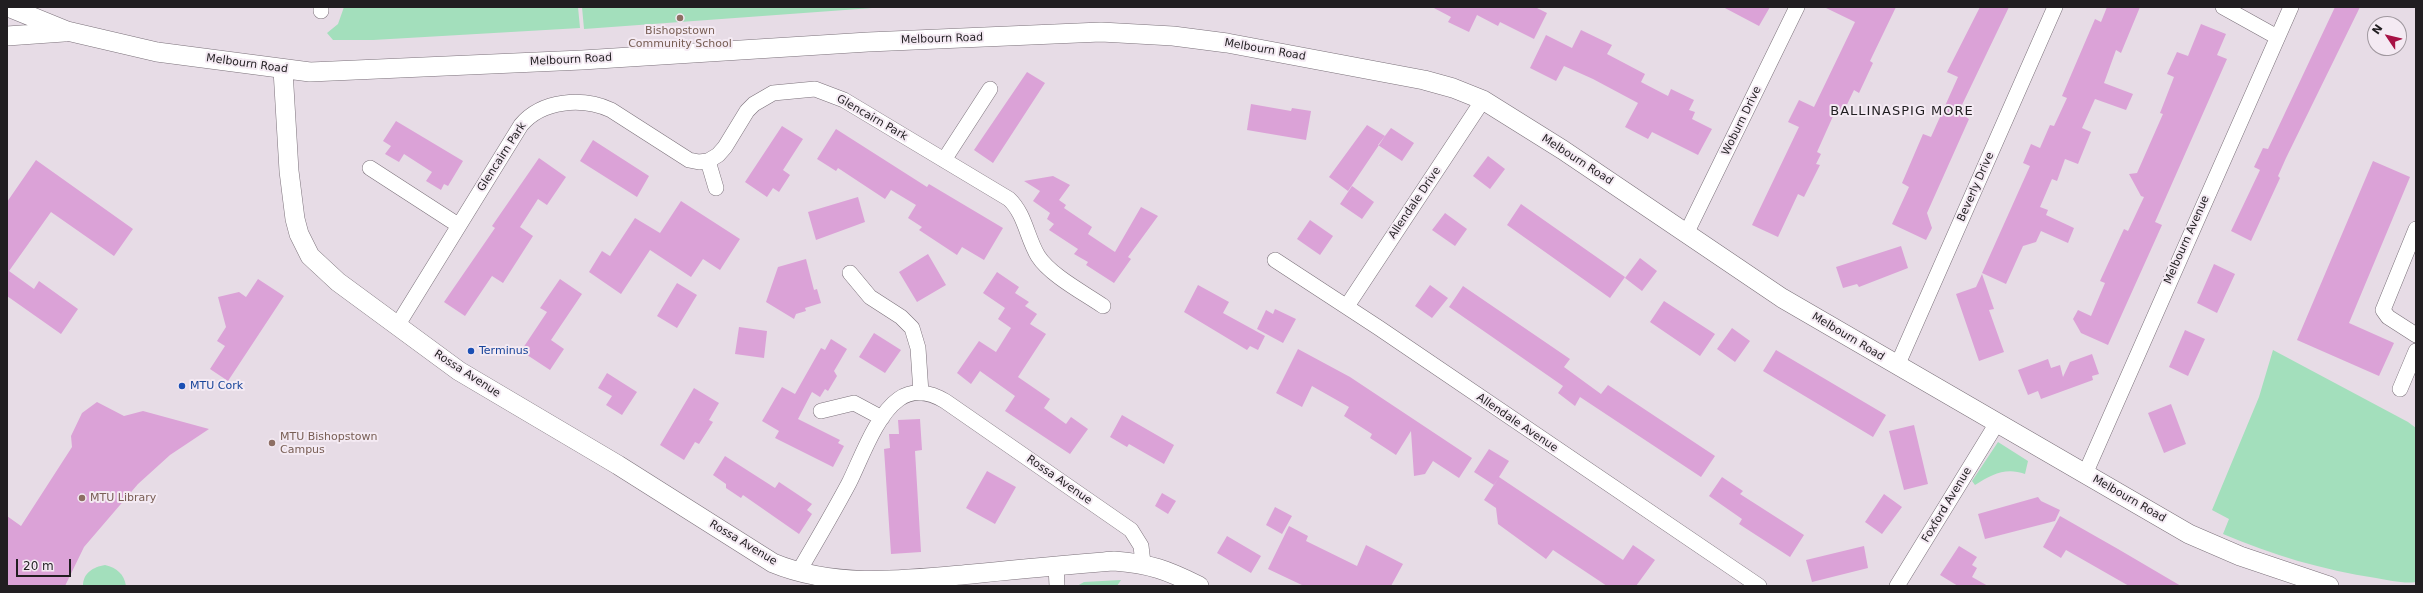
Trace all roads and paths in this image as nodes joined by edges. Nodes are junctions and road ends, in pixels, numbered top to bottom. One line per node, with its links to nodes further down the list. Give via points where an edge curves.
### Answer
1 (8, 7): 6 (street, Melbourn Road)
2 (1797, 7): 18 (street, Woburn Drive)
3 (2055, 7): 26 (street, Beverly Drive)
4 (2224, 7): 8 (street)
5 (2291, 7): 8 (street, Melbourn Avenue)
6 (67, 32): 7 (street, Melbourn Road); 9 (street, Melbourn Road, via 157,52)
7 (7, 36)
8 (2277, 37): 32 (street, Melbourn Avenue)
9 (283, 70): 11 (street, Melbourn Road, via 310,72 582,60 868,42 1101,32 1173,36 1281,52 1424,80); 23 (street, Rossa Avenue, via 294,220 304,245 310,256 338,282)
10 (990, 89): 12 (street)
11 (1483, 100): 18 (street, Melbourn Road, via 1563,150); 22 (street, Allendale Drive)
12 (944, 160): 13 (street, Glencairn Park, via 844,100 815,89 773,93 754,104 726,147); 21 (street, Glencairn Park, via 1009,199 1016,207 1036,253 1046,266)
13 (708, 161): 15 (street); 16 (street, Glencairn Park, via 689,160 599,105 586,102 547,106 535,112 521,125)
14 (370, 168): 16 (street)
15 (716, 188)
16 (458, 225): 23 (street, Glencairn Park)
17 (2416, 229): 24 (street, via 2383,310 2388,317)
18 (1686, 234): 26 (street, Melbourn Road, via 1782,298)
19 (1275, 260): 22 (street, Allendale Avenue)
20 (850, 273): 28 (street, via 870,297 912,328 919,353)
21 (1103, 306)
22 (1346, 306): 38 (street, Allendale Avenue)
23 (397, 326): 35 (street, Rossa Avenue, via 459,371 618,465 744,546 773,563)
24 (2416, 336)
25 (2416, 351): 27 (street)
26 (1897, 366): 31 (street, Melbourn Road)
27 (2400, 389)
28 (921, 393): 30 (street, Rossa Avenue, via 906,395 898,400); 33 (street, Rossa Avenue, via 945,400 1131,530 1141,546)
29 (821, 411): 30 (street, via 854,403)
30 (882, 418): 35 (street, Rossa Avenue)
31 (1996, 423): 32 (street, Melbourn Road); 39 (street, Foxford Avenue)
32 (2085, 474): 40 (street, Melbourn Road, via 2198,539)
33 (1143, 563): 34 (street, Rossa Avenue, via 1114,561); 37 (street, Rossa Avenue, via 1173,572)
34 (1056, 566): 35 (street, Rossa Avenue, via 895,581 868,581); 36 (street)
35 (799, 571)
36 (1057, 586)
37 (1200, 586)
38 (1759, 586)
39 (1897, 586)
40 (2329, 586)

